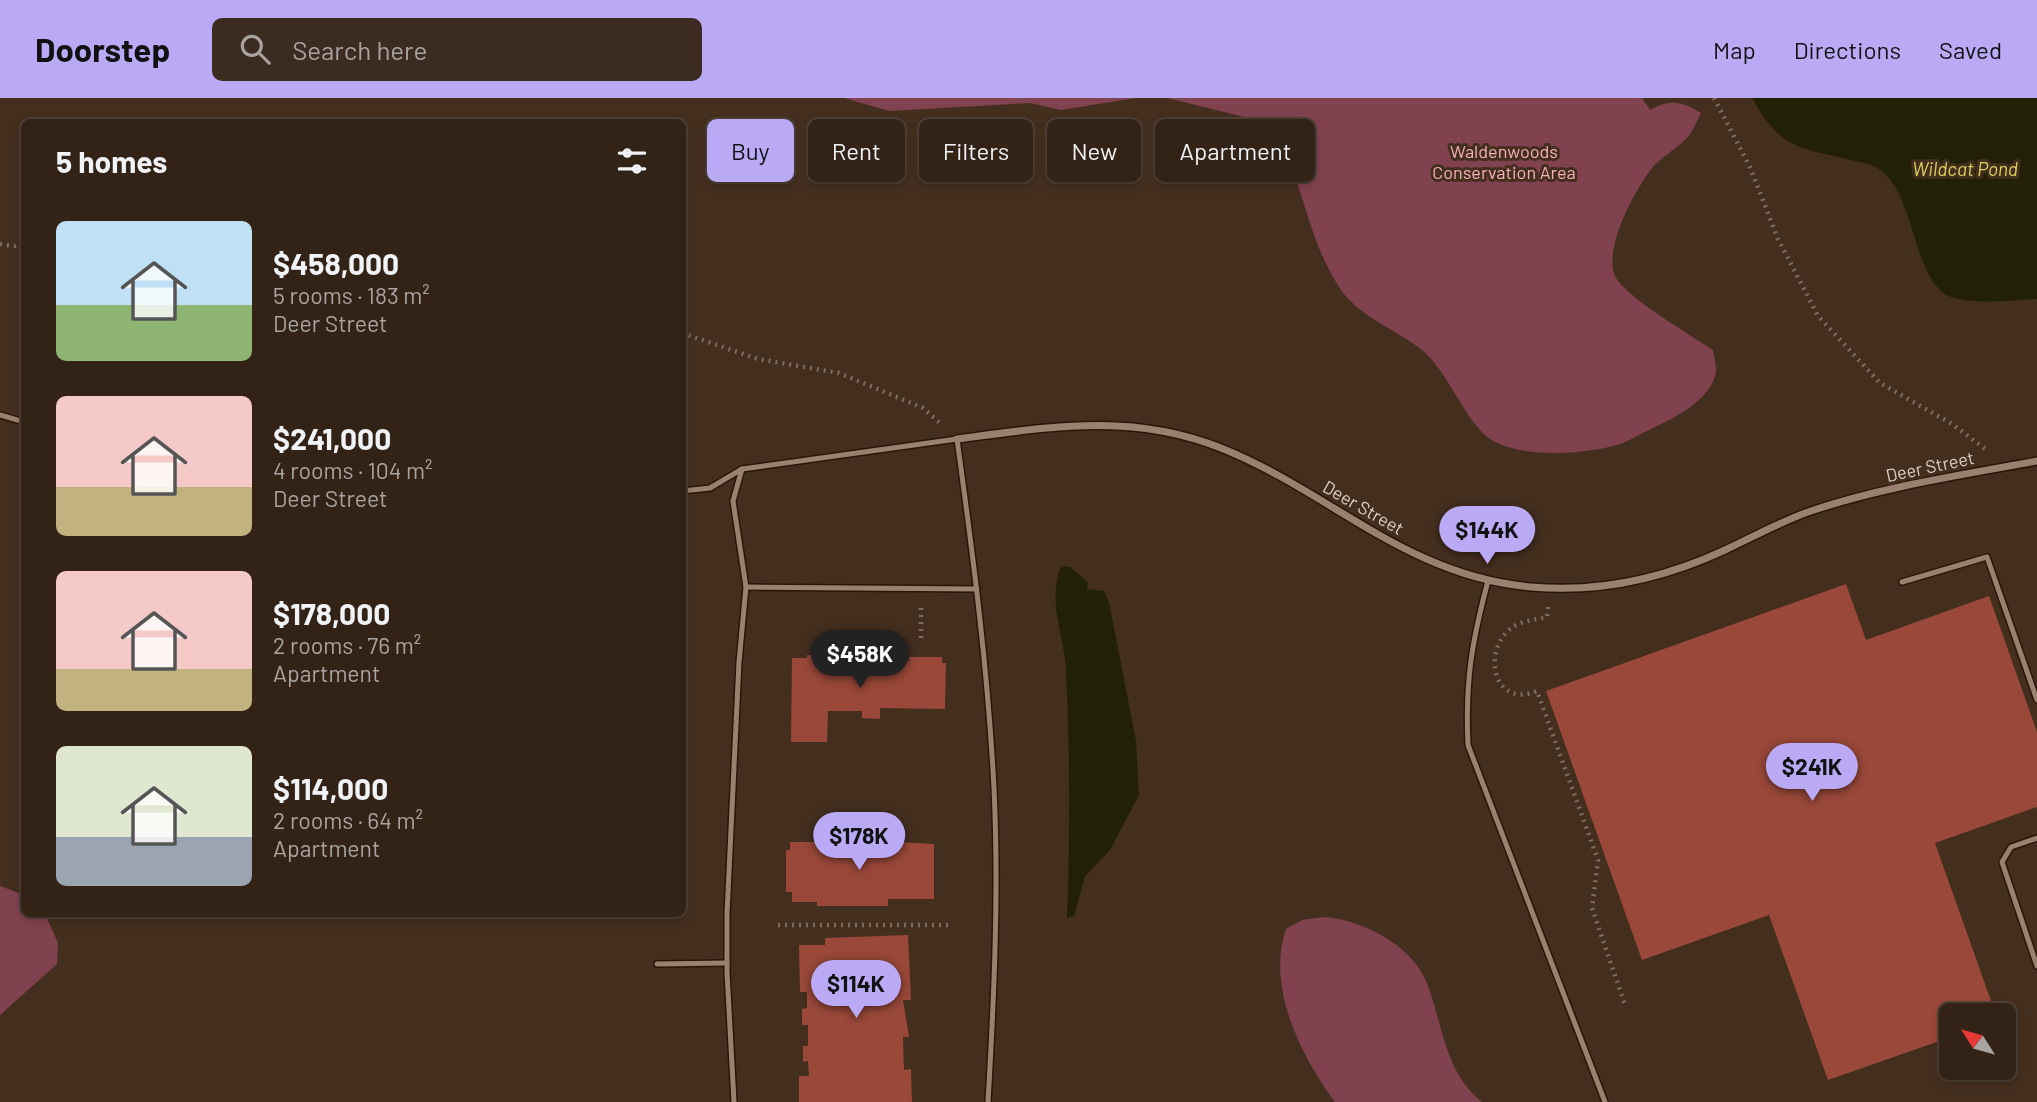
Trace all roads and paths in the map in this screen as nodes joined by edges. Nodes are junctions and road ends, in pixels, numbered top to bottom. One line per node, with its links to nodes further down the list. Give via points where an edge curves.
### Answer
1 (1714, 98): 9 (path, via 1818,316 1880,383 1952,424)
2 (21, 243): 3 (path)
3 (0, 244)
4 (686, 334): 7 (path, via 758,359 839,373 923,408)
5 (0, 415): 6 (lane)
6 (21, 421)
7 (957, 439): 10 (lane); 12 (street, Deer Street, via 1076,424 1135,426 1188,437 1259,466 1424,560); 16 (lane)
8 (2037, 461): 9 (street, Deer Street)
9 (2009, 467): 12 (street, Deer Street, via 1809,512 1707,558 1642,579 1559,588)
10 (742, 469): 11 (lane, via 710,488); 14 (lane, via 733,501)
11 (686, 491)
12 (1488, 581): 29 (lane, via 1470,649 1468,745)
13 (1902, 582): 19 (lane, via 1987,557)
14 (746, 587): 15 (lane); 23 (lane)
15 (921, 589): 16 (lane); 18 (path)
16 (977, 589): 28 (lane, via 994,790 994,1006)
17 (1548, 607): 26 (path, via 1547,617 1523,622 1505,633 1496,676 1514,695 1537,691 1598,860 1592,908)
18 (921, 638)
19 (2037, 700)
20 (2037, 838): 25 (lane, via 2011,848 2002,862)
21 (778, 925): 22 (path)
22 (949, 925)
23 (727, 963): 24 (lane); 27 (lane)
24 (657, 964)
25 (2037, 966)
26 (1625, 1004)
27 (734, 1102)
28 (988, 1102)
29 (1605, 1102)

